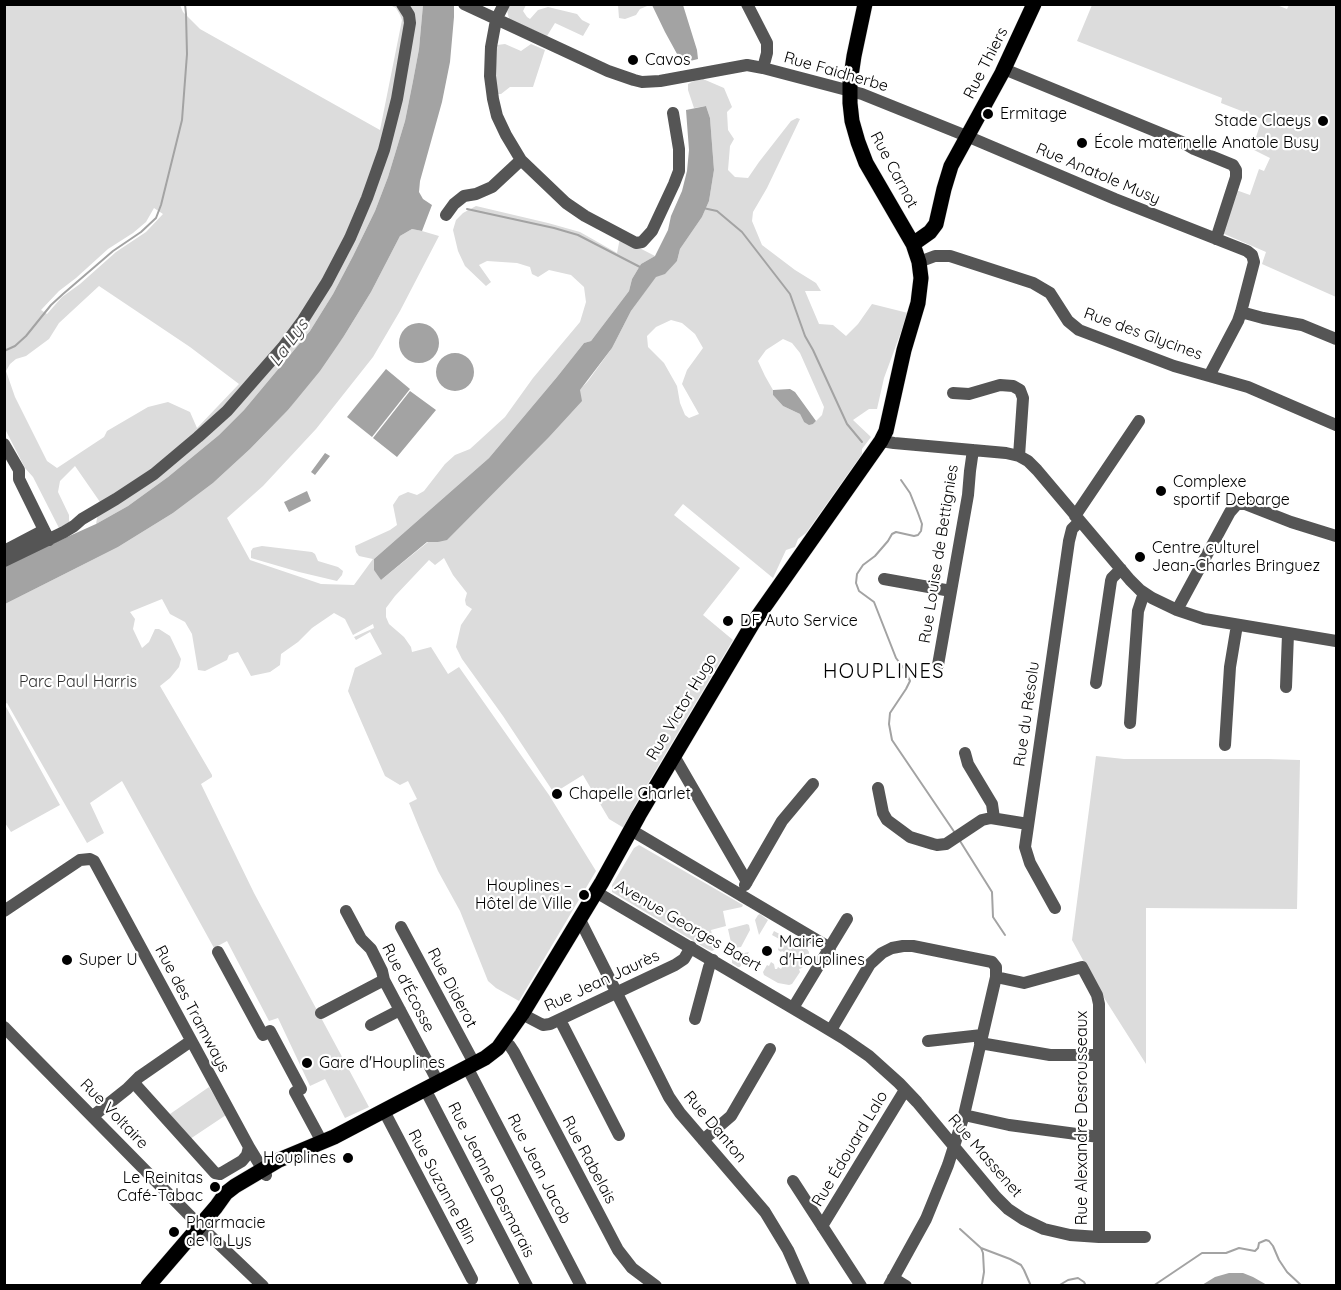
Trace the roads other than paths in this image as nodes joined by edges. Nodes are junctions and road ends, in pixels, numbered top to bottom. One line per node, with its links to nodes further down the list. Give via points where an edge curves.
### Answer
1 (402, 4): 30 (street, via 410,23 384,150 350,238 303,320 227,411 154,474 74,526)
2 (464, 4): 7 (street, Rue Faidherbe)
3 (504, 4): 7 (street)
4 (747, 4): 8 (street, via 767,43)
5 (865, 4): 10 (main road, Rue Carnot)
6 (1034, 4): 9 (main road, Rue Thiers)
7 (496, 20): 8 (street, Rue Faidherbe, via 608,71 642,82 741,66); 13 (street, via 491,47 493,99 497,116)
8 (763, 68): 10 (street, Rue Faidherbe)
9 (1004, 69): 12 (main road, Rue Thiers); 15 (street, via 1233,165 1236,177)
10 (850, 91): 12 (street, Rue Faidherbe); 16 (main road, Rue Carnot, via 852,121 861,152)
11 (673, 113): 13 (street, via 679,171 652,231 642,242 636,243 585,216)
12 (969, 137): 15 (street, Rue Anatole Musy); 16 (main road, Rue Thiers, via 949,171 936,224)
13 (521, 160): 14 (street, via 492,187 464,196)
14 (446, 215)
15 (1216, 239): 19 (street, Rue Anatole Musy, via 1253,257)
16 (913, 244): 17 (main road, Rue Carnot)
17 (919, 262): 18 (main road, Rue Carnot); 21 (street, Rue des Glycines, via 946,255 1033,283 1050,293 1075,328)
18 (921, 278): 25 (main road, Rue Victor Hugo, via 918,303)
19 (1241, 312): 20 (street, via 1302,325); 21 (street)
20 (1336, 339)
21 (1209, 376): 24 (street, Rue des Glycines, via 1248,387)
22 (953, 393): 28 (street, via 969,394 1000,385 1020,390 1023,398)
23 (1139, 421): 29 (street, Rue du Résolu)
24 (1336, 425)
25 (881, 441): 27 (street); 48 (main road, Rue Victor Hugo, via 759,615)
26 (4, 444): 30 (street)
27 (973, 450): 28 (street); 36 (street, Rue Louise de Bettignies)
28 (1018, 456): 29 (street, via 1037,470)
29 (1077, 519): 34 (street); 52 (street, Rue du Résolu, via 1069,541)
30 (46, 535): 32 (street); 33 (street)
31 (1336, 536): 38 (street, via 1238,504)
32 (4, 551)
33 (4, 561)
34 (1121, 569): 37 (street); 43 (street, via 1111,581)
35 (884, 579): 36 (street)
36 (951, 591): 42 (street, Rue Louise de Bettignies)
37 (1144, 593): 38 (street); 45 (street, via 1138,611)
38 (1177, 610): 39 (street)
39 (1237, 625): 40 (street); 46 (street)
40 (1288, 634): 41 (street); 44 (street)
41 (1336, 641)
42 (938, 664)
43 (1096, 683)
44 (1286, 687)
45 (1130, 723)
46 (1225, 745)
47 (964, 753): 51 (street, via 992,804)
48 (675, 756): 53 (main road, Rue Victor Hugo); 54 (street)
49 (813, 784): 54 (street, via 782,821)
50 (878, 788): 51 (street, via 884,818 915,839 938,845 982,820)
51 (994, 818): 52 (street)
52 (1028, 824): 57 (street, Rue du Résolu, via 1028,857)
53 (631, 830): 55 (main road, Rue Victor Hugo); 56 (street)
54 (747, 882): 56 (street)
55 (596, 892): 60 (main road, Rue Victor Hugo); 63 (street, Avenue Georges Baert)
56 (740, 894): 64 (street)
57 (1055, 908)
58 (4, 911): 80 (street, Rue des Tramways, via 80,861 90,859)
59 (346, 911): 68 (street, Rue d'Écosse, via 371,949)
60 (579, 918): 69 (street, Rue Danton); 73 (main road, Rue Victor Hugo)
61 (847, 919): 64 (street)
62 (401, 927): 85 (street, Rue Diderot)
63 (691, 947): 66 (street, Avenue Georges Baert); 69 (street, Rue Jean Jaurès, via 680,962)
64 (830, 948): 70 (street)
65 (218, 952): 95 (street, via 263,1035 270,1031 301,1089 295,1092)
66 (713, 960): 70 (street, Avenue Georges Baert); 74 (street)
67 (996, 977): 78 (street, via 997,969 992,963 913,946 892,948 870,964); 79 (street); 84 (street, Rue Alexandre Desrousseaux, via 1024,983 1082,967 1098,1000)
68 (384, 980): 71 (street, Rue d'Écosse); 72 (street)
69 (617, 993): 75 (street, Rue Jean Jaurès); 94 (street, Rue Danton, via 669,1097)
70 (793, 1008): 78 (street, Avenue Georges Baert)
71 (400, 1010): 76 (street); 87 (street, Rue d'Écosse)
72 (321, 1013)
73 (522, 1014): 75 (street, Rue Jean Jaurès, via 543,1025); 81 (main road, Rue Victor Hugo)
74 (695, 1019)
75 (560, 1020): 92 (street)
76 (371, 1025)
77 (4, 1026): 91 (street, Rue Voltaire)
78 (831, 1030): 88 (street, Rue Massenet, via 869,1056)
79 (981, 1039): 82 (street); 84 (street, via 1050,1055); 90 (street)
80 (191, 1041): 86 (street); 96 (street, Rue des Tramways)
81 (503, 1041): 85 (main road, Rue Victor Hugo); 110 (street, Rue Rabelais, via 514,1052 618,1250 632,1268)
82 (928, 1041)
83 (770, 1049): 94 (street, via 731,1116)
84 (1099, 1055): 93 (street, Rue Alexandre Desrousseaux)
85 (471, 1065): 87 (main road, Rue Victor Hugo); 109 (street, Rue Jean Jacob)
86 (134, 1083): 91 (street); 96 (street, via 215,1173 242,1161)
87 (431, 1086): 89 (main road, Rue Victor Hugo); 108 (street, Rue Jeanne Desmarais)
88 (906, 1090): 97 (street, Rue Massenet); 101 (street, Rue Édouard Lalo)
89 (384, 1111): 95 (main road, Rue Victor Hugo); 104 (street, Rue Suzanne Blin)
90 (964, 1115): 93 (street); 97 (street)
91 (93, 1116): 100 (street, Rue Voltaire)
92 (618, 1135)
93 (1099, 1137): 102 (street, Rue Alexandre Desrousseaux)
94 (703, 1140): 111 (street, Rue Danton, via 765,1212)
95 (322, 1142): 98 (main road, Rue Victor Hugo, via 285,1165)
96 (249, 1147): 98 (street, Rue des Tramways)
97 (954, 1147): 102 (street, Rue Massenet, via 996,1197 1023,1219 1060,1234); 105 (street, via 930,1210)
98 (264, 1172): 100 (main road, Rue Victor Hugo)
99 (793, 1181): 101 (street)
100 (203, 1220): 106 (main road, Rue Victor Hugo); 107 (street, Rue Voltaire)
101 (822, 1226): 112 (street)
102 (1099, 1237): 103 (street, Rue Massenet)
103 (1145, 1237)
104 (472, 1279)
105 (891, 1282): 113 (street)
106 (148, 1286)
107 (263, 1286)
108 (527, 1286)
109 (580, 1286)
110 (656, 1286)
111 (804, 1286)
112 (861, 1286)
113 (906, 1286)

